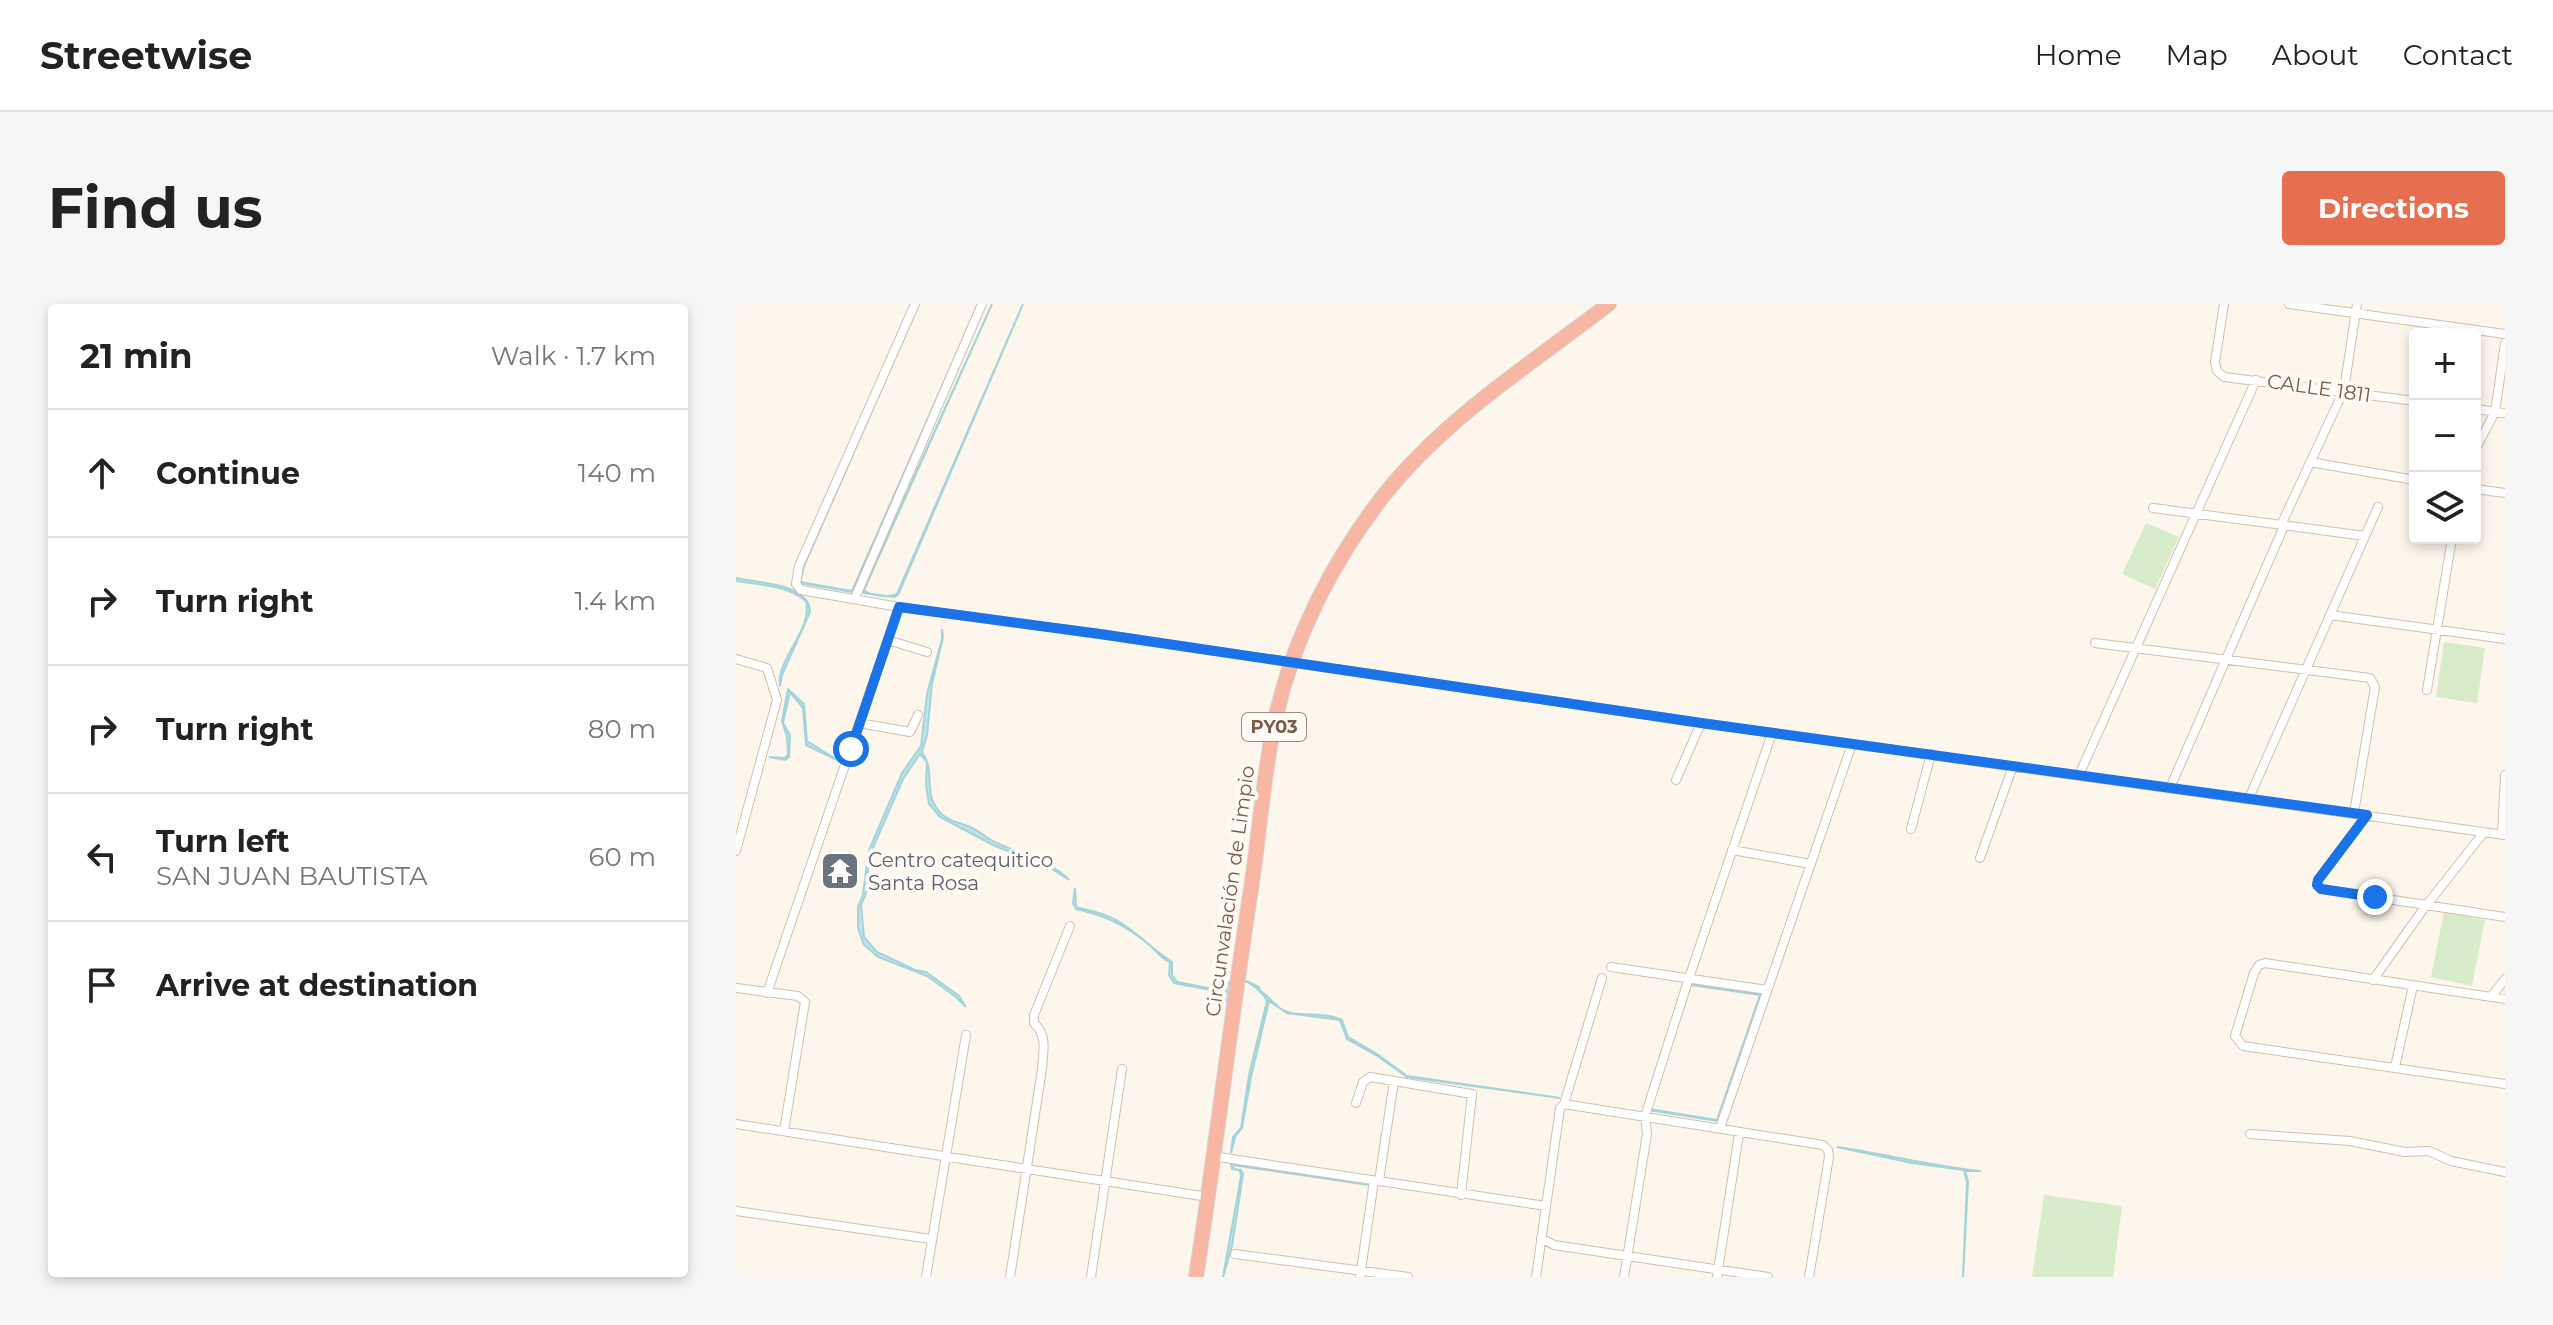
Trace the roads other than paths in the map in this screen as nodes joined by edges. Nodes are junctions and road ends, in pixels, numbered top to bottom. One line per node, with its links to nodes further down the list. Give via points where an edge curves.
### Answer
1 (915, 304): 26 (street, via 796,578 801,590)
2 (982, 304): 26 (street)
3 (1609, 304): 37 (highway, Circunvalación de Limpio / PY03, via 1438,437 1386,493 1349,542 1312,611)
4 (2224, 304): 9 (street, CALLE 1811, via 2217,371 2224,377)
5 (2289, 304): 6 (street)
6 (2356, 308): 7 (street); 10 (street)
7 (2505, 334)
8 (2505, 343): 13 (street)
9 (2256, 380): 10 (street, CALLE 1811); 22 (street)
10 (2343, 392): 11 (street, CALLE 1811); 16 (street)
11 (2409, 400)
12 (2481, 410): 13 (street)
13 (2495, 412): 14 (street); 15 (street)
14 (2505, 413)
15 (2481, 439)
16 (2310, 462): 17 (street); 23 (street)
17 (2409, 479)
18 (2481, 490): 19 (street)
19 (2505, 493)
20 (2378, 507): 24 (street)
21 (2153, 508): 22 (street)
22 (2197, 514): 23 (street); 33 (street)
23 (2283, 525): 24 (street); 36 (street)
24 (2365, 536): 28 (street)
25 (2451, 544): 29 (street)
26 (855, 598): 27 (street)
27 (899, 607): 31 (street); 37 (street)
28 (2330, 615): 29 (street); 38 (street)
29 (2437, 630): 30 (street); 39 (street)
30 (2505, 639)
31 (888, 640): 34 (street); 41 (street)
32 (2095, 643): 33 (street)
33 (2137, 649): 36 (street); 47 (street)
34 (927, 652)
35 (736, 659): 58 (street, via 767,668 777,700)
36 (2226, 660): 38 (street); 50 (street)
37 (1292, 663): 42 (street); 89 (highway, Circunvalación de Limpio / PY03, via 1266,771)
38 (2306, 670): 51 (street); 52 (street, via 2373,682)
39 (2427, 690)
40 (918, 715): 41 (street, via 910,732)
41 (859, 723): 72 (street)
42 (1701, 723): 43 (street); 49 (street)
43 (1772, 733): 44 (street); 57 (street)
44 (1852, 744): 45 (street); 60 (street)
45 (1931, 754): 46 (street); 54 (street)
46 (2013, 766): 47 (street); 59 (street)
47 (2079, 775): 50 (street)
48 (2505, 775): 56 (street)
49 (1676, 780)
50 (2170, 788): 51 (street)
51 (2249, 798): 52 (street)
52 (2354, 813): 53 (street)
53 (2367, 815): 55 (street); 61 (street, via 2317,885)
54 (1911, 829)
55 (2484, 832): 56 (street); 61 (street)
56 (2504, 835)
57 (1732, 850): 60 (street); 66 (street)
58 (736, 851)
59 (1980, 858)
60 (1811, 864): 71 (street)
61 (2430, 905): 62 (street); 68 (street)
62 (2505, 917)
63 (1070, 926): 90 (street, via 1034,1015 1044,1039)
64 (1611, 967): 66 (street)
65 (1602, 978): 81 (street)
66 (1689, 978): 71 (street); 82 (street)
67 (2505, 979): 73 (street)
68 (2373, 980): 69 (street); 76 (street, via 2259,965 2235,1036 2243,1046)
69 (2413, 986): 73 (street); 76 (street)
70 (736, 988): 72 (street)
71 (1767, 990): 84 (street)
72 (767, 993): 85 (street, via 798,996 805,1002)
73 (2491, 997): 74 (street)
74 (2505, 999)
75 (966, 1035): 88 (street)
76 (2395, 1067): 79 (street)
77 (1122, 1069): 92 (street)
78 (1394, 1081): 80 (street, via 1368,1078); 93 (street); 94 (street, via 1472,1094)
79 (2505, 1084)
80 (1356, 1103)
81 (1564, 1104): 82 (street); 96 (street)
82 (1645, 1116): 84 (street); 101 (street, via 1647,1134)
83 (736, 1124): 85 (street)
84 (1720, 1128): 86 (street)
85 (784, 1131): 88 (street)
86 (1739, 1134): 102 (street); 112 (street, via 1816,1143 1828,1150)
87 (2250, 1134): 91 (street, via 2429,1151)
88 (945, 1156): 90 (street); 99 (street)
89 (1212, 1156): 93 (street); 95 (highway, Circunvalación de Limpio / PY03)
90 (1026, 1169): 92 (street); 105 (street)
91 (2505, 1172)
92 (1104, 1181): 95 (street); 106 (street)
93 (1376, 1181): 94 (street); 103 (street)
94 (1461, 1195): 96 (street)
95 (1208, 1197): 107 (highway, Circunvalación de Limpio / PY03)
96 (1546, 1206): 98 (street)
97 (736, 1211): 99 (street)
98 (1541, 1238): 101 (street, via 1554,1245); 109 (street)
99 (931, 1239): 104 (street)
100 (1235, 1254): 103 (street)
101 (1628, 1256): 102 (street); 110 (street)
102 (1718, 1273): 111 (street)
103 (1360, 1274): 108 (street)
104 (926, 1277)
105 (1010, 1277)
106 (1091, 1277)
107 (1196, 1277)
108 (1408, 1277)
109 (1536, 1277)
110 (1624, 1277)
111 (1768, 1277)
112 (1809, 1277)

